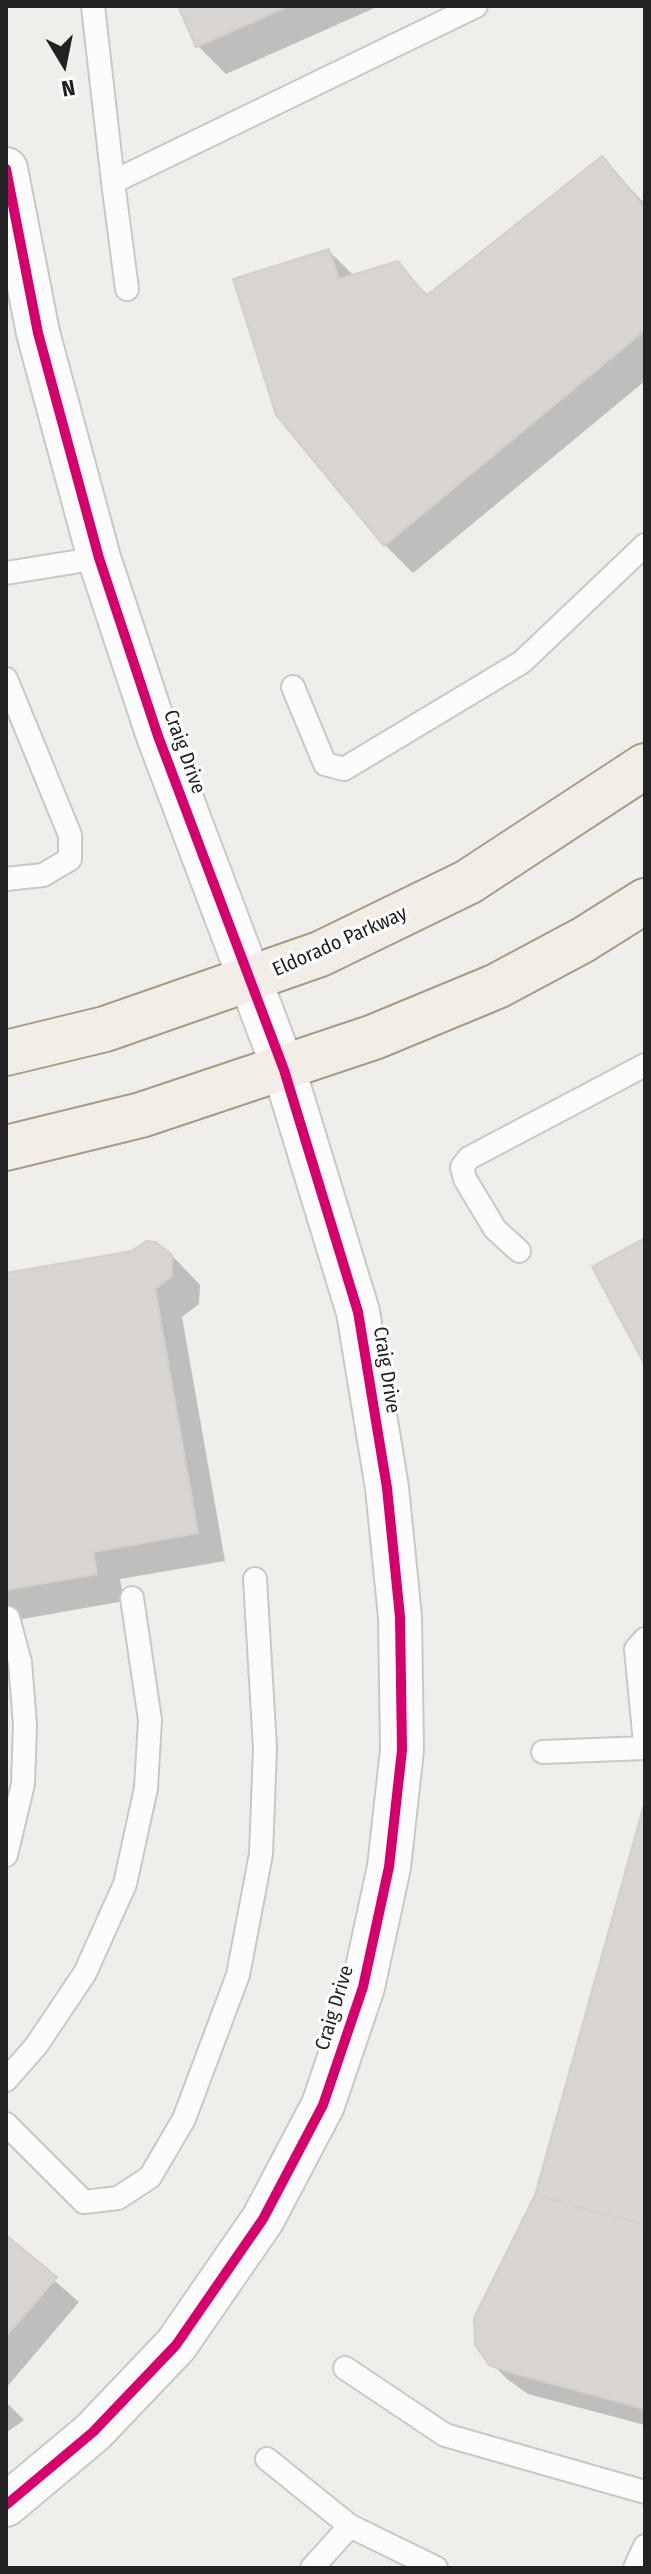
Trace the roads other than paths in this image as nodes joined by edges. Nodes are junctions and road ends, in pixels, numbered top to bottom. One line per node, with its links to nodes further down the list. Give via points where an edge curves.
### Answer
1 (93, 6): 4 (lane)
2 (473, 7): 4 (lane)
3 (6, 169): 7 (street, Craig Drive, via 38,333)
4 (113, 182): 5 (lane)
5 (127, 289)
6 (645, 545): 10 (lane, via 522,662 344,769 325,764)
7 (99, 558): 8 (lane); 14 (street, Craig Drive, via 158,736)
8 (6, 573)
9 (6, 679): 12 (lane, via 70,835 70,859 43,875)
10 (293, 687)
11 (645, 766): 14 (main road, Eldorado Parkway, via 468,882 320,954)
12 (6, 879)
13 (645, 901): 17 (main road, via 497,986)
14 (251, 980): 15 (main road, Eldorado Parkway, via 105,1029); 17 (street, Craig Drive)
15 (6, 1053)
16 (645, 1065): 19 (lane, via 469,1158 462,1167 495,1229)
17 (284, 1070): 18 (main road, via 141,1115); 32 (street, Craig Drive, via 358,1312 387,1488 400,1617 402,1750 389,1867 363,1987 323,2105 263,2219 176,2345 93,2432)
18 (6, 1148)
19 (519, 1251)
20 (255, 1579): 28 (lane, via 265,1748 261,1854 238,1975 184,2119 150,2177 118,2198 84,2202)
21 (132, 1598): 27 (lane, via 150,1720 146,1788 125,1884 85,1973)
22 (8, 1618): 26 (lane, via 20,1662 25,1725 23,1784)
23 (645, 1639): 24 (lane, via 636,1649)
24 (645, 1746): 25 (lane)
25 (543, 1752)
26 (6, 1855)
27 (6, 2080)
28 (6, 2124)
29 (345, 2368): 31 (lane, via 445,2435)
30 (267, 2459): 33 (lane)
31 (645, 2492)
32 (6, 2505)
33 (350, 2526): 35 (lane); 36 (lane)
34 (645, 2546): 37 (lane)
35 (312, 2568)
36 (436, 2568)
37 (635, 2568)

